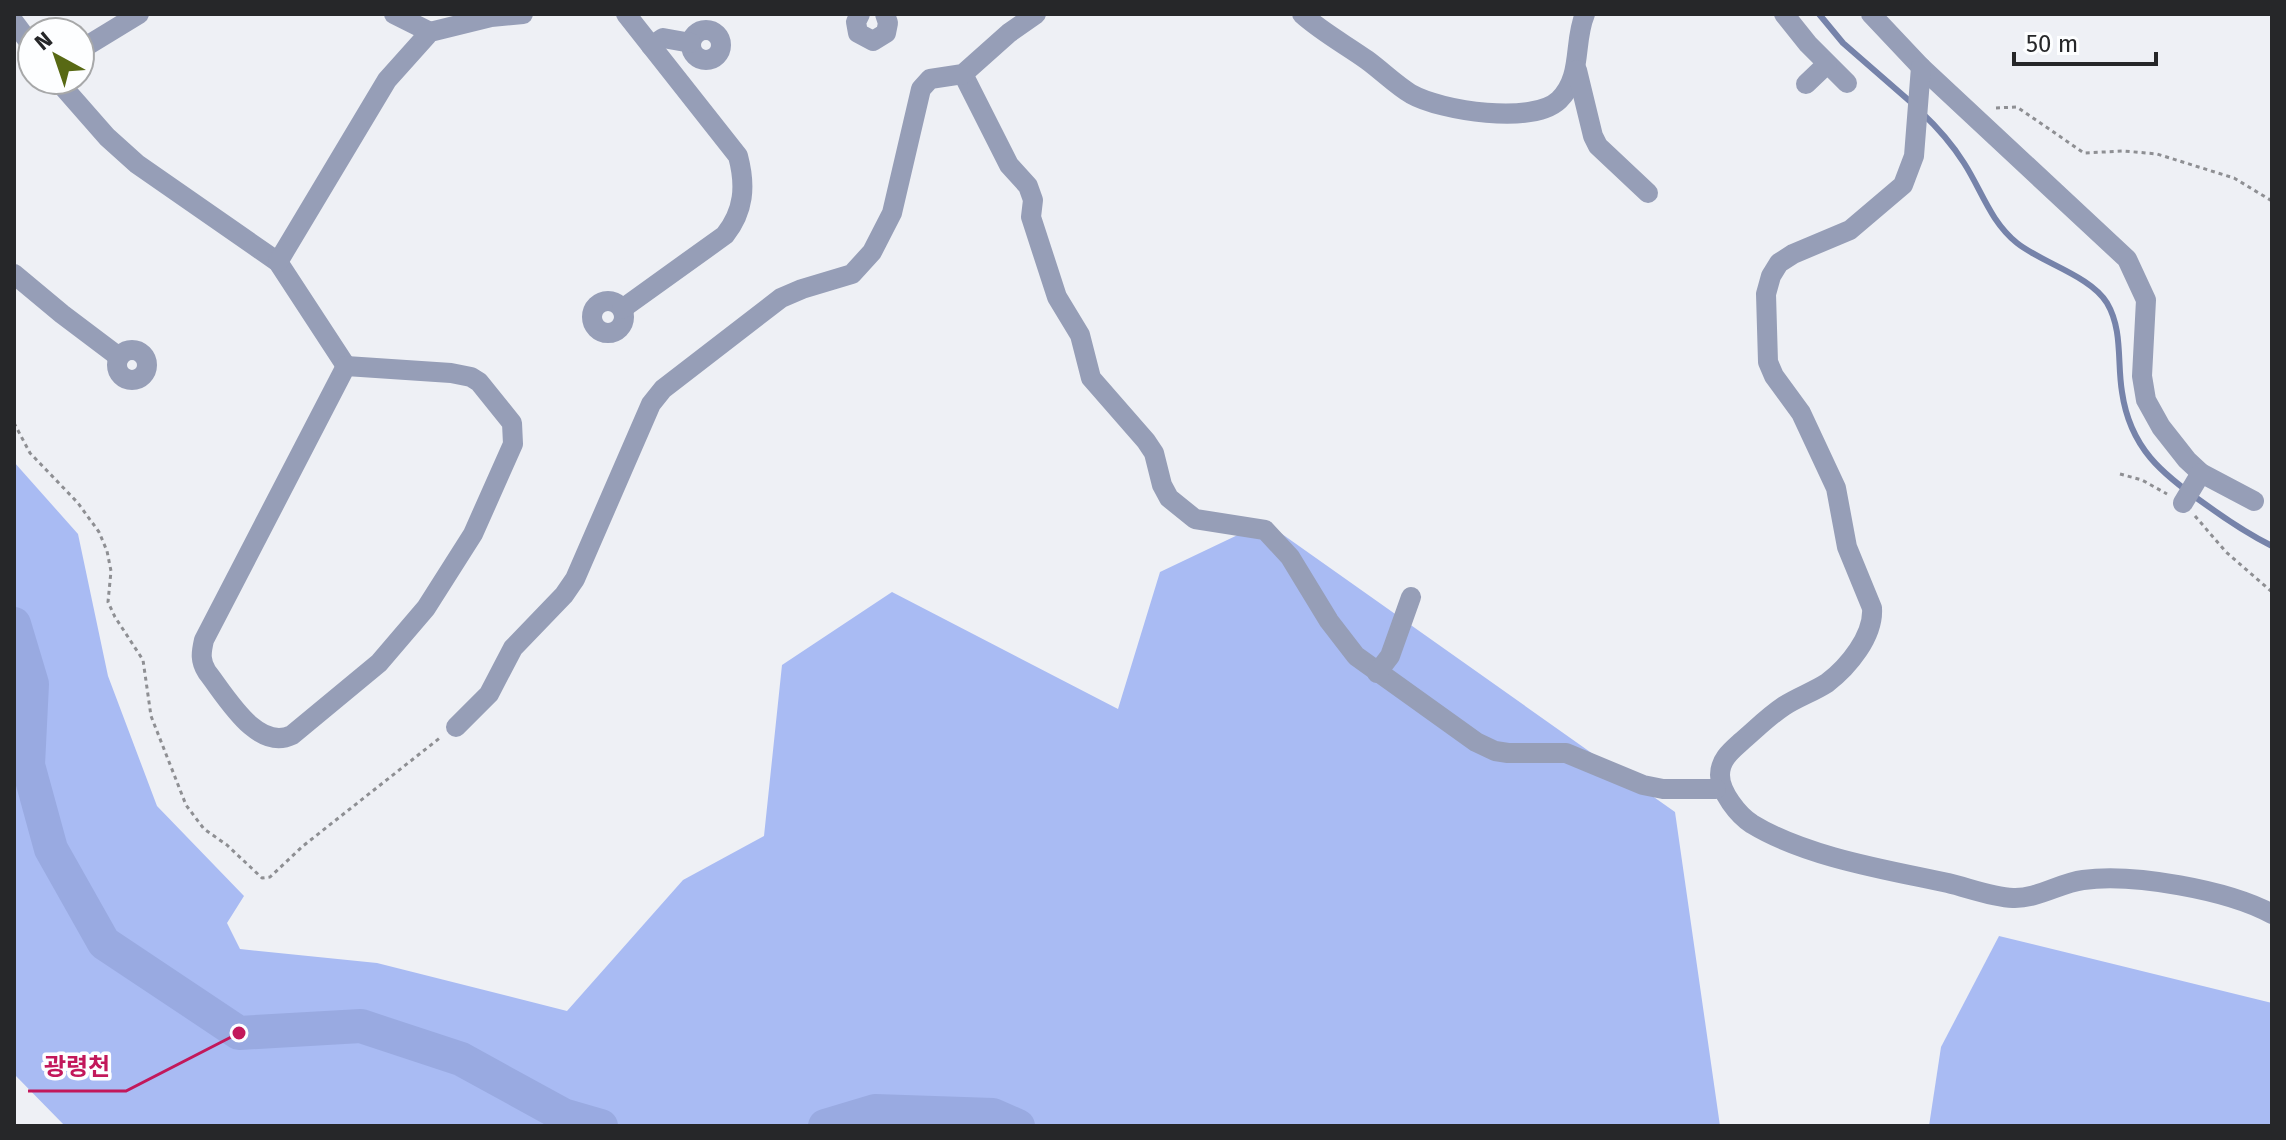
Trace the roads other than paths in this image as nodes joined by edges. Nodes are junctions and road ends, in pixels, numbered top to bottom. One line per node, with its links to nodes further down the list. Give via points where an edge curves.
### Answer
1 (139, 14): 13 (street)
2 (394, 14): 12 (street)
3 (523, 14): 12 (street)
4 (626, 14): 15 (street)
5 (860, 14): 6 (street, via 858,33 873,41 886,33)
6 (885, 14)
7 (1036, 14): 18 (street)
8 (1302, 14): 17 (street, via 1412,94 1442,106 1506,113 1549,108 1570,87)
9 (1585, 14): 17 (street)
10 (1784, 14): 16 (street)
11 (1873, 15): 19 (street)
12 (430, 32): 24 (street, via 387,80)
13 (96, 40)
14 (691, 43): 15 (street, via 663,38)
15 (651, 46): 26 (street, via 738,156 742,202 725,235)
16 (1827, 64): 20 (street); 21 (street)
17 (1577, 70): 23 (street, via 1598,146)
18 (963, 74): 33 (street, via 1009,165 1028,186 1031,217 1057,297 1080,335 1091,378 1154,453 1169,498 1195,519 1265,530 1290,557 1341,639); 34 (street, via 930,79 921,89 892,213 872,252 852,274 781,298 651,404 575,579 513,648 489,694)
19 (1920, 77): 29 (street, via 1971,113 2127,259 2146,300 2146,400); 36 (street, via 1914,156 1903,185 1850,230 1779,263 1766,294 1768,362 1801,413 1836,488 1847,547 1873,619 1853,656 1828,682 1786,705 1729,753 1720,766 1725,791 1749,822 1777,837 1886,870 2014,898 2085,880 2150,882 2232,897)
20 (1847, 83)
21 (1806, 84)
22 (71, 96): 24 (street, via 137,164)
23 (1648, 193)
24 (278, 262): 28 (street)
25 (14, 274): 27 (street)
26 (622, 309)
27 (119, 357)
28 (346, 366): 28 (street, via 201,652 207,672 253,728 272,740 292,735 369,673 409,629 473,534 513,444 512,423 471,377)
29 (2200, 476): 30 (street); 31 (street)
30 (2184, 500)
31 (2254, 501)
32 (1411, 597): 33 (street, via 1390,656)
33 (1377, 673): 35 (street, via 1495,751 1566,753 1653,787)
34 (456, 727)
35 (1716, 789)
36 (2272, 914)

